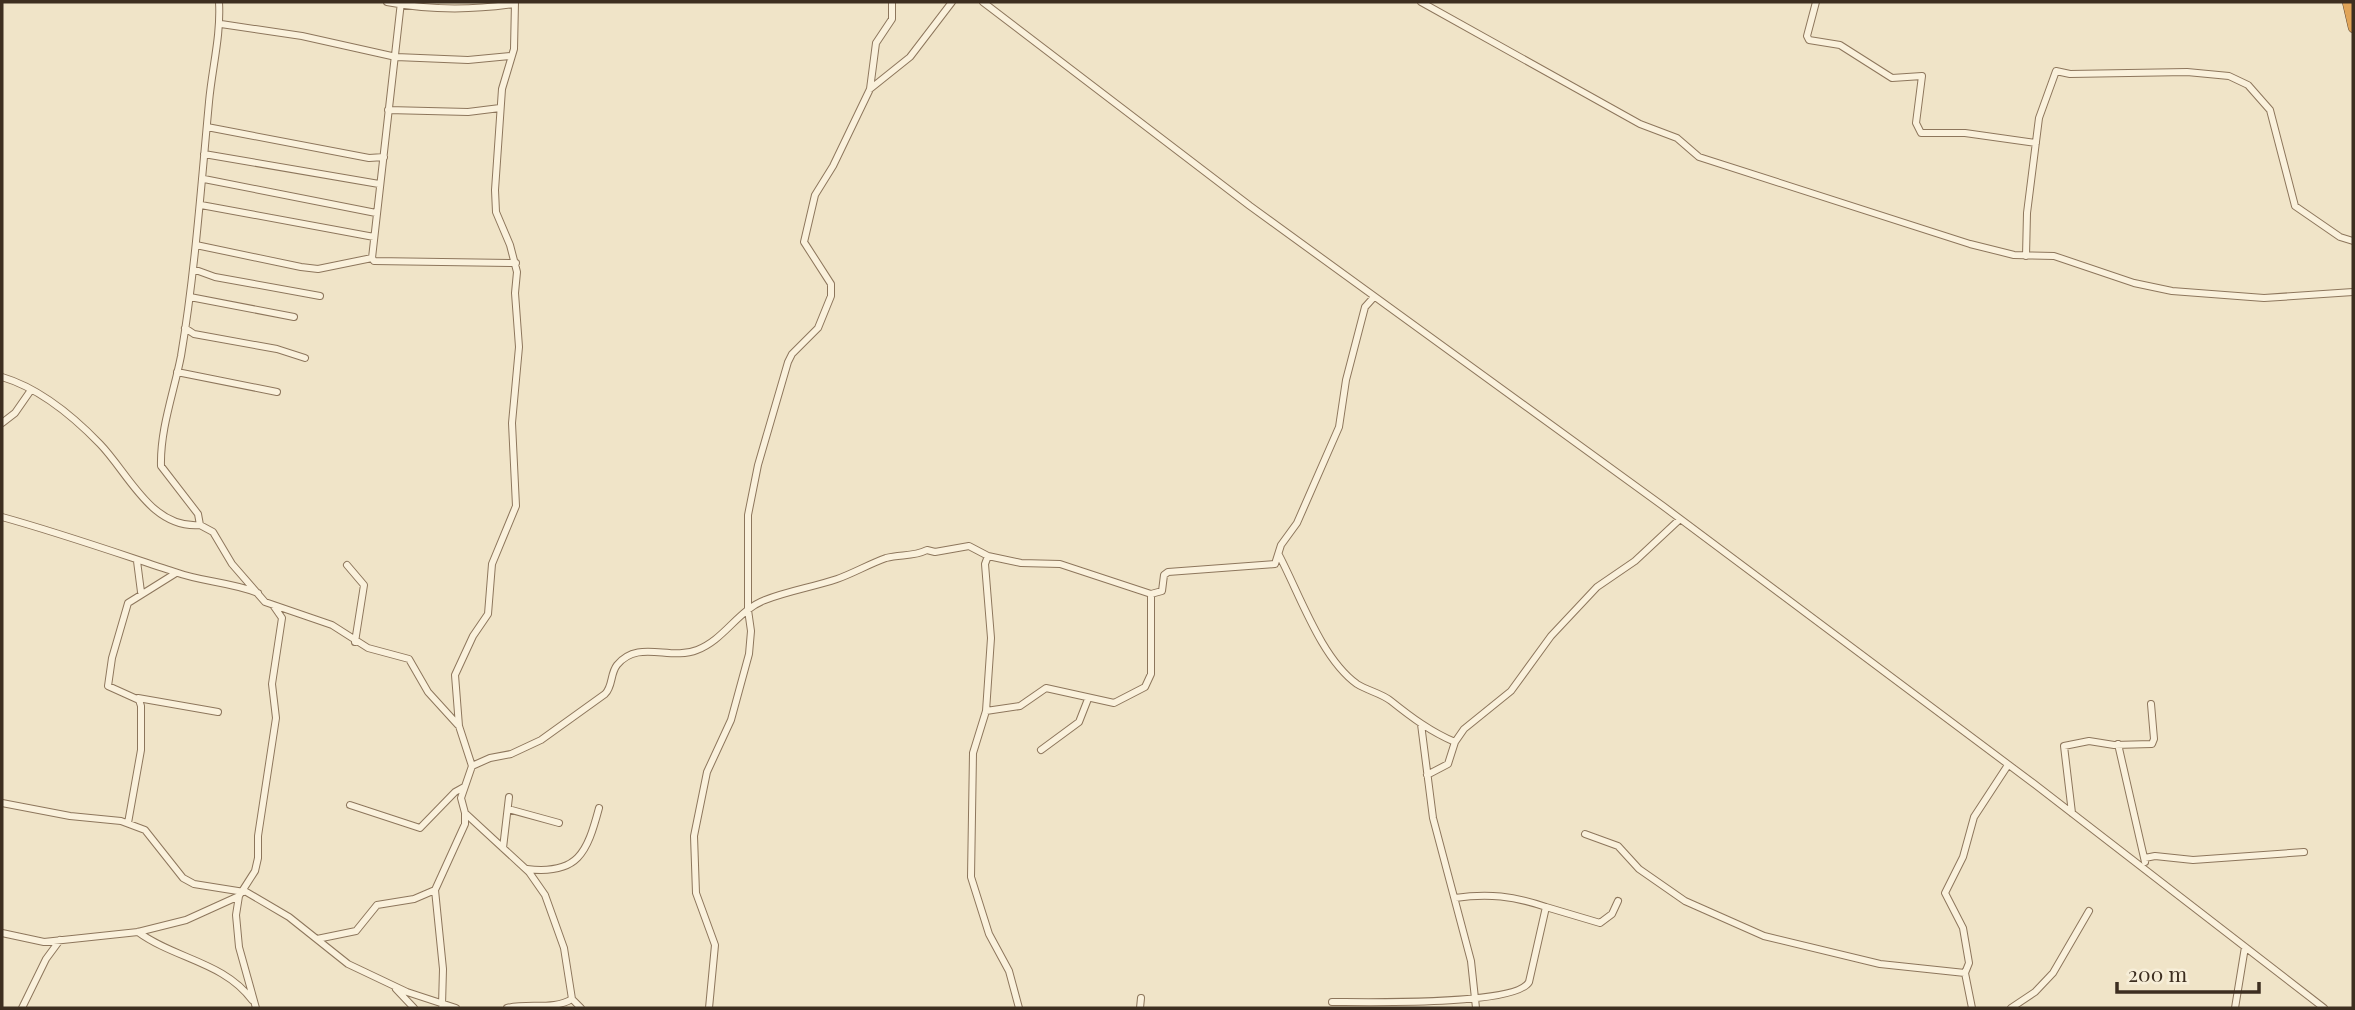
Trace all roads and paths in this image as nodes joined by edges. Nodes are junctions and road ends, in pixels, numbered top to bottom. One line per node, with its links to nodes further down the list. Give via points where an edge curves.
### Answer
1 (219, 2): 11 (street)
2 (387, 2): 9 (street)
3 (892, 2): 15 (street, via 892,19 876,43)
4 (952, 2): 15 (street, via 910,57)
5 (983, 2): 35 (street)
6 (1422, 2): 29 (street, via 1640,124 1677,138 1699,157 1970,244)
7 (1816, 2): 19 (street, via 1809,40 1840,45 1892,78 1922,76 1916,122 1921,133 1965,133)
8 (2347, 2): 12 (highway)
9 (401, 3): 10 (street, via 486,8); 14 (street)
10 (514, 3): 13 (street)
11 (221, 24): 14 (street); 18 (street)
12 (2353, 28)
13 (511, 56): 14 (street, via 468,60); 16 (street)
14 (396, 57): 17 (street)
15 (870, 89): 57 (street, via 815,195 804,236 806,248 831,284 831,296 818,328 788,362 758,465 748,515)
16 (500, 108): 17 (street); 31 (street, via 495,208)
17 (388, 110): 21 (street)
18 (207, 127): 20 (street); 21 (street)
19 (2036, 143): 27 (street, via 2039,118 2056,71 2229,76 2252,88 2270,110 2295,206); 29 (street)
20 (204, 154): 22 (street); 23 (street)
21 (384, 157): 23 (street)
22 (204, 179): 24 (street); 25 (street)
23 (379, 184): 25 (street)
24 (201, 205): 26 (street); 28 (street)
25 (376, 213): 26 (street)
26 (374, 237): 30 (street)
27 (2353, 241)
28 (196, 245): 30 (street, via 310,268); 32 (street)
29 (2026, 256): 33 (street, via 2061,257 2172,291 2264,298)
30 (372, 258): 31 (street)
31 (516, 263): 65 (street, via 520,324 512,423 516,506 492,564 488,614 455,675)
32 (193, 269): 34 (street); 36 (street)
33 (2353, 292)
34 (320, 296)
35 (1374, 297): 46 (street); 48 (street, via 1365,307 1339,427)
36 (190, 298): 37 (street); 38 (street)
37 (294, 317)
38 (185, 328): 39 (street, via 194,334); 40 (street)
39 (305, 358)
40 (177, 372): 43 (street); 47 (street, via 161,466 198,514)
41 (2, 377): 42 (street)
42 (32, 390): 44 (street); 47 (street, via 93,437 147,503 170,520)
43 (277, 392)
44 (2, 423)
45 (2, 517): 50 (street)
46 (1680, 519): 66 (street, via 1634,561 1602,581 1551,636 1511,691 1464,729); 69 (street)
47 (200, 525): 54 (street, via 213,532 232,564)
48 (1279, 555): 55 (street, via 1275,564 1168,572 1162,592); 64 (street, via 1332,660 1357,684 1386,697)
49 (988, 556): 55 (street, via 1025,564 1057,564); 57 (street, via 969,546 892,557); 62 (street, via 991,638)
50 (137, 561): 52 (street); 53 (street)
51 (347, 565): 58 (street, via 364,585)
52 (176, 573): 53 (street); 54 (street)
53 (141, 592): 59 (street, via 124,611 108,672 108,686)
54 (258, 593): 56 (street)
55 (1151, 594): 60 (street, via 1149,683 1120,702)
56 (271, 604): 58 (street, via 301,611); 89 (street, via 282,618 272,684 275,718 257,865)
57 (748, 610): 70 (street, via 722,635 694,651 633,653 617,665 605,694 556,731 519,751); 112 (street, via 749,654 731,720 705,778 694,836 696,893 715,945)
58 (355, 642): 65 (street, via 409,659 428,692)
59 (133, 697): 63 (street); 80 (street, via 141,706 141,750)
60 (1088, 699): 62 (street, via 1046,688 1020,706); 68 (street, via 1079,722)
61 (2151, 705): 67 (street, via 2154,743)
62 (986, 711): 113 (street, via 973,753 971,877)
63 (218, 712)
64 (1421, 724): 66 (street); 71 (street)
65 (459, 726): 70 (street)
66 (1455, 742): 71 (street, via 1448,764)
67 (2118, 744): 79 (street, via 2089,741 2064,746); 85 (street)
68 (1041, 750)
69 (2008, 765): 79 (street); 99 (street, via 1974,817 1963,857 1945,892 1963,928 1969,963)
70 (472, 766): 72 (street)
71 (1427, 775): 90 (street, via 1433,818)
72 (466, 786): 75 (street, via 420,828); 78 (street, via 461,798)
73 (509, 797): 77 (street)
74 (2, 803): 80 (street)
75 (350, 805)
76 (599, 808): 86 (street, via 579,858 551,872)
77 (508, 809): 81 (street); 83 (street)
78 (465, 813): 83 (street); 88 (street, via 465,824)
79 (2072, 813): 87 (street)
80 (128, 823): 89 (street, via 151,835 183,878)
81 (559, 823)
82 (1585, 834): 99 (street, via 1618,846 1639,869 1685,901 1763,936 1880,964)
83 (503, 848): 86 (street)
84 (2304, 852): 85 (street, via 2193,860)
85 (2145, 858): 87 (street)
86 (526, 869): 102 (street, via 555,918)
87 (2144, 869): 98 (street)
88 (435, 890): 97 (street, via 377,905 356,931); 105 (street)
89 (242, 892): 94 (street, via 186,920); 97 (street, via 289,917); 106 (street, via 236,915 239,947)
90 (1455, 898): 92 (street, via 1506,895); 103 (street)
91 (1618, 901): 92 (street, via 1612,915 1600,923)
92 (1546, 907): 103 (street, via 1527,986)
93 (2088, 911): 117 (street, via 2053,974)
94 (138, 932): 96 (street); 106 (street, via 228,977)
95 (2, 933): 96 (street, via 30,941)
96 (60, 940): 107 (street)
97 (317, 940): 100 (street, via 348,964)
98 (2245, 947): 118 (street); 119 (street)
99 (1965, 973): 116 (street)
100 (395, 987): 105 (street); 108 (street)
101 (1141, 998): 114 (street)
102 (572, 999): 110 (street, via 553,1006); 111 (street)
103 (1476, 1000): 104 (street); 115 (street)
104 (1332, 1002)
105 (442, 1005): 109 (street)
106 (256, 1006)
107 (22, 1008)
108 (414, 1008)
109 (456, 1008)
110 (507, 1008)
111 (582, 1008)
112 (709, 1008)
113 (1019, 1008)
114 (1140, 1008)
115 (1476, 1008)
116 (1972, 1008)
117 (2011, 1008)
118 (2235, 1008)
119 (2324, 1008)

